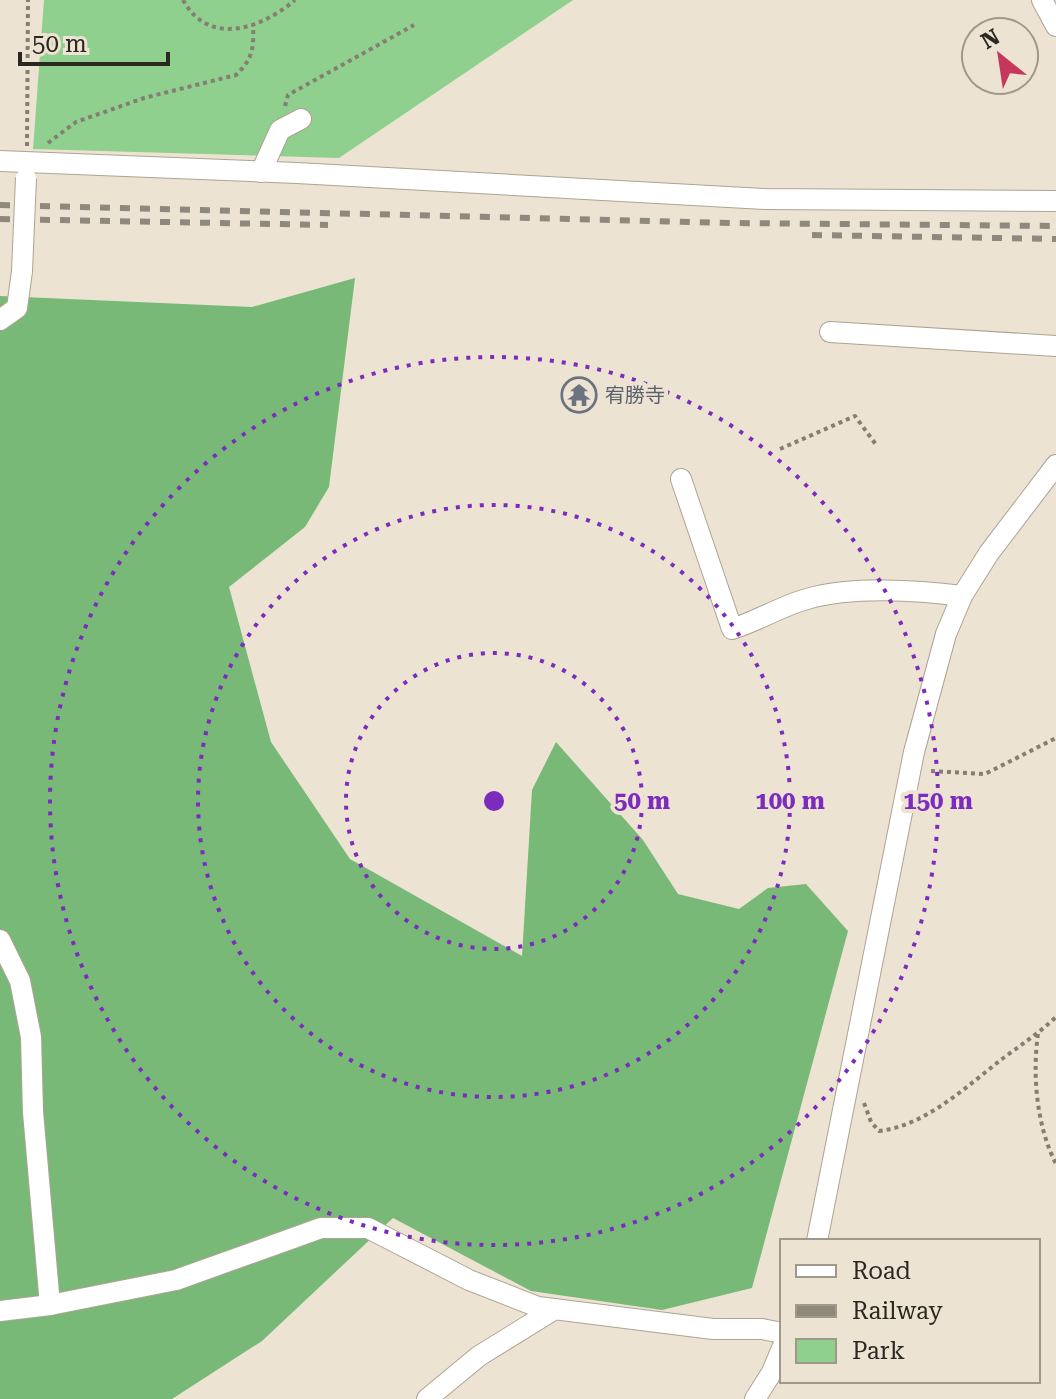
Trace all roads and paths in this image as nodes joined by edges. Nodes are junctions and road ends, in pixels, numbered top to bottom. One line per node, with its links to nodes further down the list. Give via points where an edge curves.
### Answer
1 (28, 0): 10 (path)
2 (183, 0): 5 (path, via 198,22 217,29)
3 (295, 0): 5 (path)
4 (1042, 0): 7 (street)
5 (253, 25): 10 (path, via 254,51 236,75 76,122 46,145)
6 (414, 25): 8 (path, via 288,95)
7 (1056, 26)
8 (292, 115): 11 (street)
9 (0, 161): 10 (street)
10 (30, 167): 11 (street); 13 (street, bridge, via 17,308)
11 (261, 172): 12 (street, via 765,199)
12 (1056, 201)
13 (0, 320)
14 (830, 332): 15 (street)
15 (1056, 346)
16 (877, 446): 17 (path, via 855,416)
17 (780, 449)
18 (1056, 465): 20 (street)
19 (681, 479): 20 (street, via 732,629 821,596)
20 (962, 596): 22 (street, via 946,634)
21 (1056, 738): 22 (path, via 985,774)
22 (911, 770): 26 (street)
23 (0, 940): 29 (street, via 20,981 31,1037)
24 (1056, 1017): 25 (path)
25 (1038, 1034): 26 (path, via 945,1104 896,1129 879,1131 861,1096); 27 (path, via 1038,1104)
26 (849, 1086): 28 (street)
27 (1056, 1164)
28 (817, 1239)
29 (50, 1305): 30 (street, via 176,1280 321,1228 368,1228 469,1280); 31 (street)
30 (555, 1309): 32 (street); 34 (street, via 479,1356)
31 (0, 1311)
32 (780, 1333)
33 (780, 1353): 35 (street)
34 (427, 1399)
35 (755, 1399)

